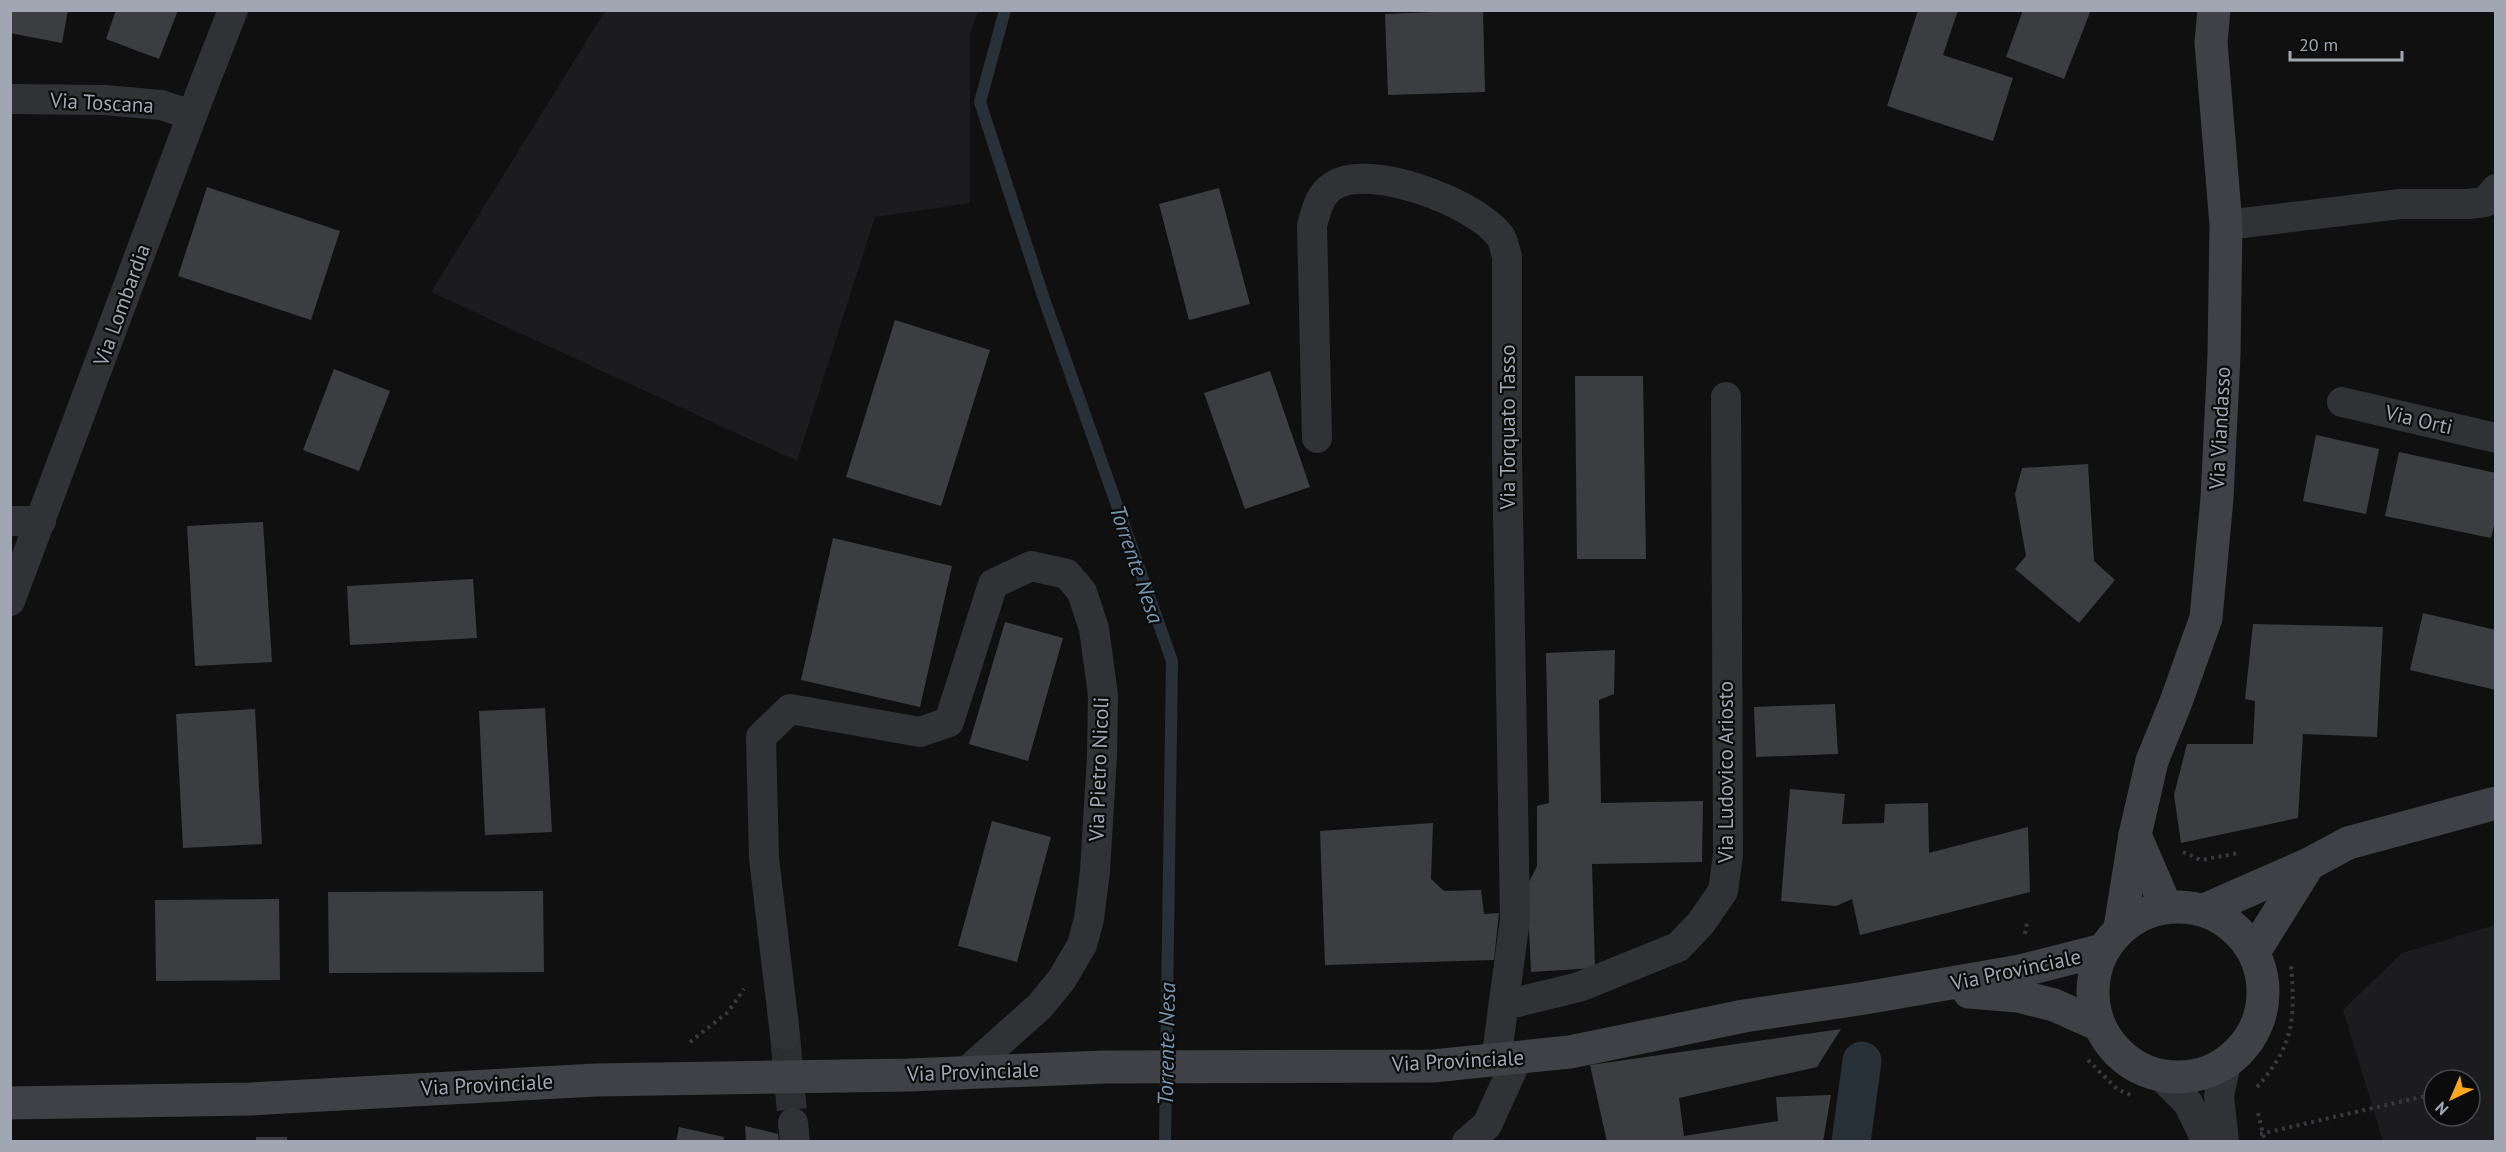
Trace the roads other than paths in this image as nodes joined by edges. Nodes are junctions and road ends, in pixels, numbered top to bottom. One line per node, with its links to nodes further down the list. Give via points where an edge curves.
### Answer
1 (233, 10): 4 (street, Via Lombardia)
2 (2214, 10): 6 (street, Via Viandasso, via 2211,42)
3 (10, 99): 4 (street, Via Toscana, via 105,100 161,105)
4 (192, 115): 12 (street, Via Lombardia)
5 (2492, 199): 6 (street, via 2468,204 2400,204)
6 (2226, 225): 15 (street, Via Viandasso, via 2217,498 2206,618 2152,761)
7 (1726, 397): 22 (street, Via Ludovico Ariosto, via 1728,855 1723,891 1678,947 1579,987)
8 (2342, 402): 10 (street, Via Orti)
9 (1317, 438): 22 (street, Via Torquato Tasso, via 1312,226 1318,203 1333,186 1366,177 1435,193 1480,217 1501,237 1507,258 1515,919)
10 (2496, 438)
11 (10, 521): 12 (street)
12 (42, 521): 13 (street, Via Lombardia)
13 (10, 601)
14 (2496, 803): 16 (street, via 2348,843)
15 (2135, 835): 17 (street); 19 (street, Via Viandasso)
16 (2309, 864): 18 (street); 20 (street)
17 (2166, 907): 18 (street); 19 (street, via 2142,914)
18 (2204, 910): 20 (street, via 2240,932)
19 (2112, 939): 21 (street, Via Provinciale, via 2020,971); 23 (street, via 2095,970 2092,991)
20 (2254, 952): 26 (street, via 2262,976 2261,1015 2251,1038)
21 (1929, 988): 23 (street, Via Provinciale, via 2018,996 2054,1005); 25 (street, Via Provinciale, via 1744,1016 1570,1053)
22 (1505, 1005): 25 (street, Via Torquato Tasso)
23 (2099, 1025): 28 (street, via 2127,1061)
24 (785, 1035): 27 (street, Via Pietro Nicoli, via 764,858 761,736 790,709 920,732 949,723 993,584 1031,566 1067,574 1082,592 1094,628 1103,695 1096,859 1089,919 1082,945 1040,1006)
25 (1506, 1060): 27 (street, Via Provinciale, via 1433,1066 1105,1067); 30 (street, Via Torquato Tasso, via 1487,1125)
26 (2226, 1063): 28 (street, via 2200,1075); 32 (street, via 2219,1096)
27 (965, 1073): 29 (street, Via Provinciale, via 650,1079 250,1100)
28 (2162, 1077): 31 (street, via 2188,1103)
29 (10, 1103)
30 (1467, 1142)
31 (2207, 1142)
32 (2224, 1142)

